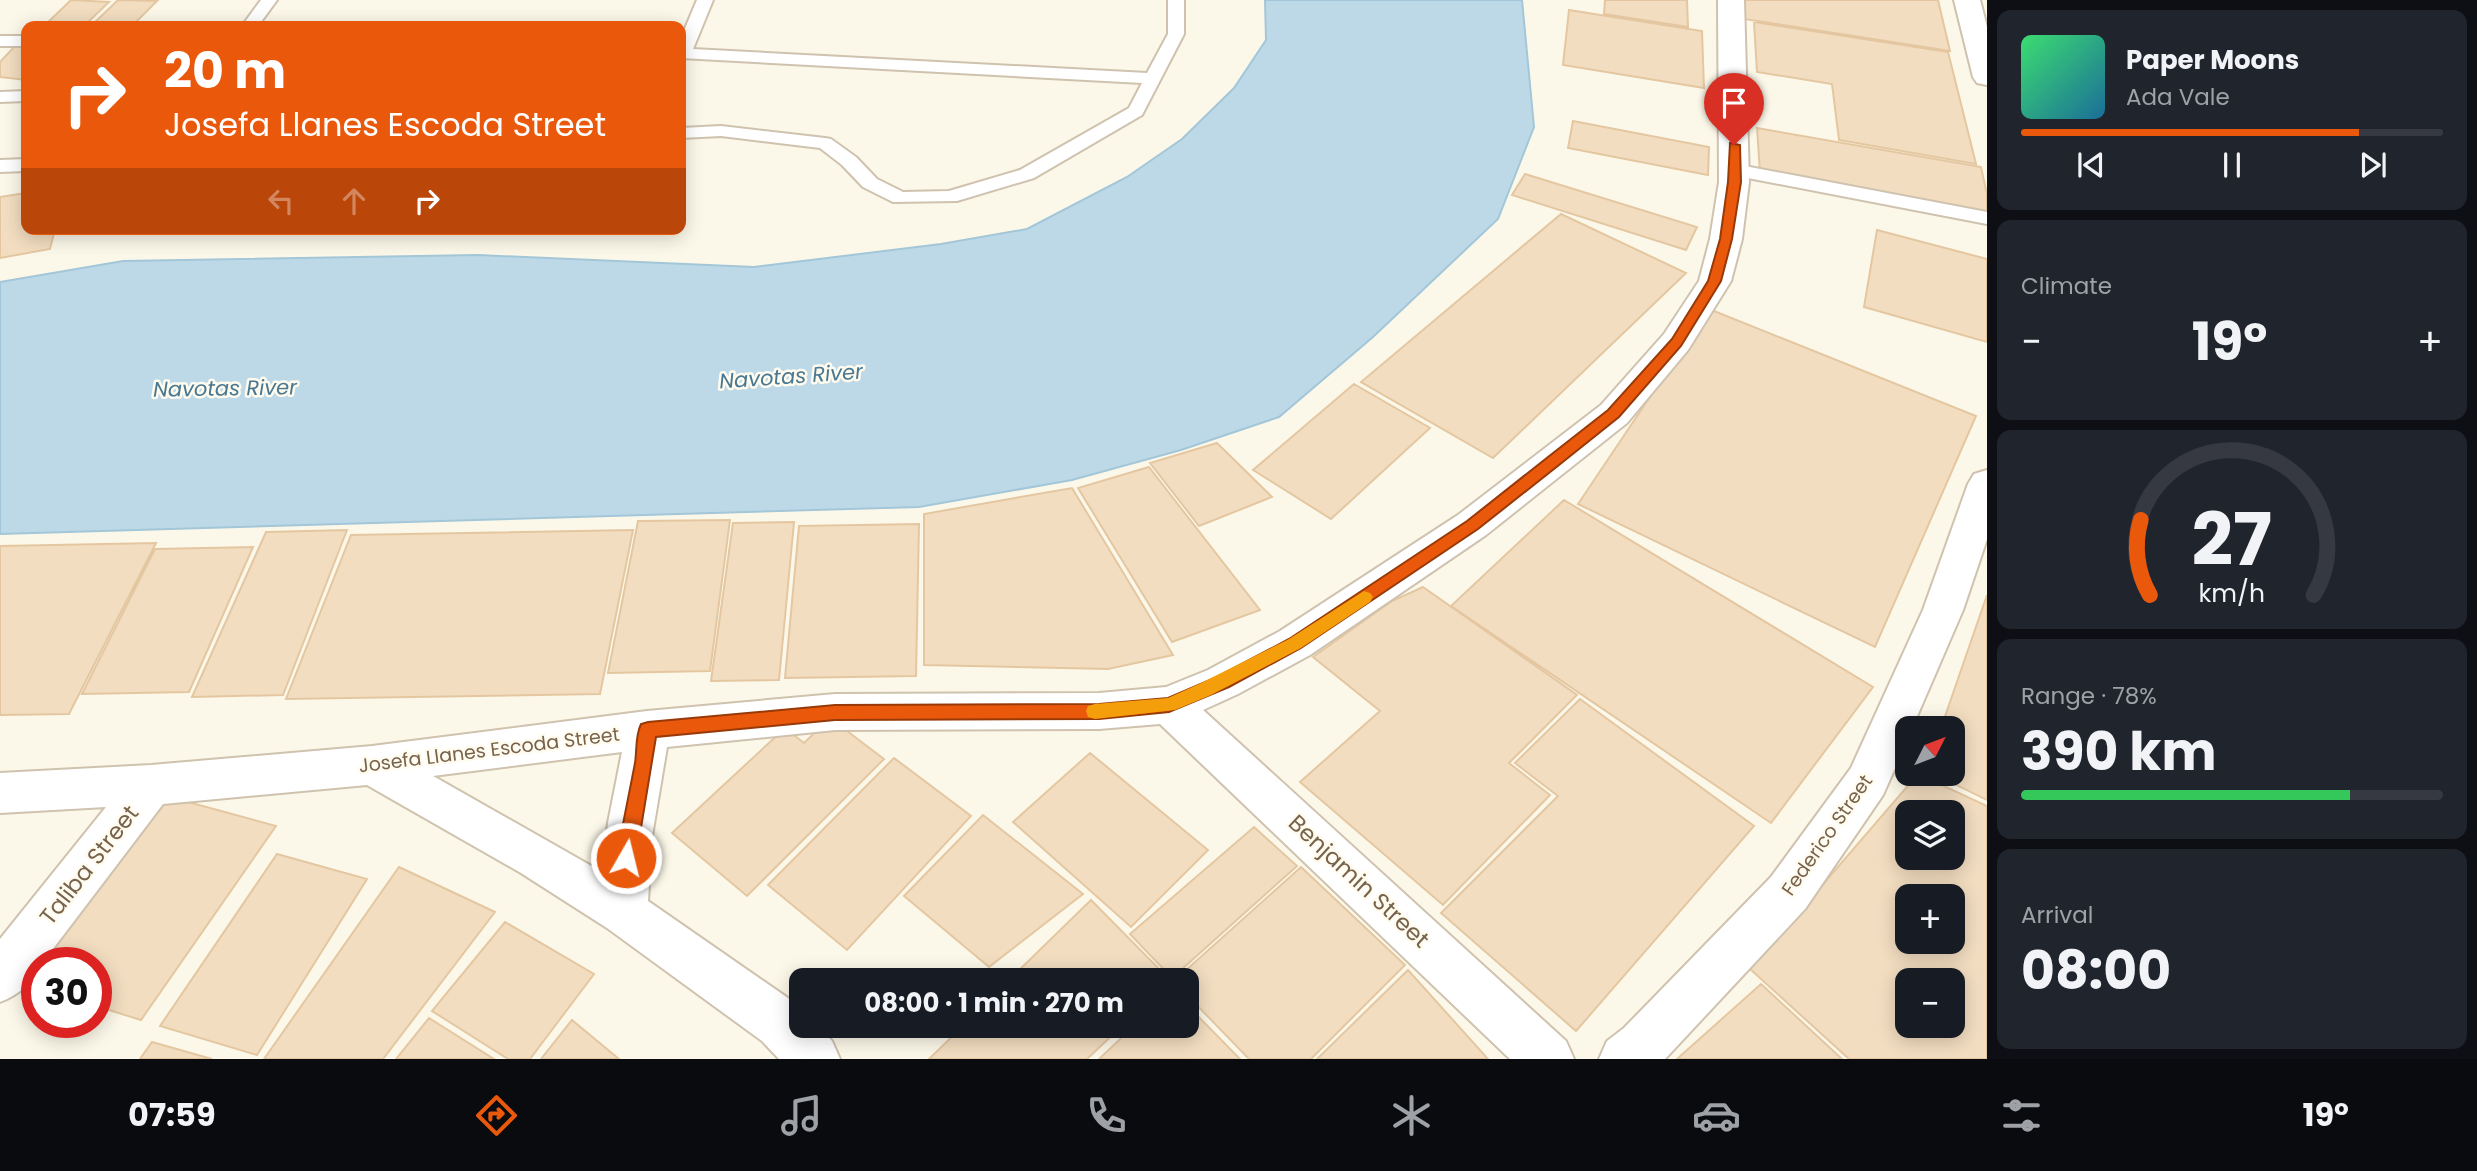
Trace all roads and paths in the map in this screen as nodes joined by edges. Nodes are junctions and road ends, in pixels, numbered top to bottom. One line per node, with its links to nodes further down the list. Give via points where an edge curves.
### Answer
1 (269, 0): 6 (lane)
2 (705, 0): 9 (lane)
3 (1176, 0): 12 (lane, via 1176,34)
4 (1731, 0): 18 (street, Josefa Llanes Escoda Street)
5 (1967, 0): 11 (street)
6 (254, 21)
7 (0, 41): 8 (lane)
8 (21, 41)
9 (686, 44)
10 (686, 53): 12 (lane)
11 (1987, 77)
12 (1153, 78): 15 (lane, via 1136,111 1027,174 950,197 900,198 870,183 825,143 721,131)
13 (21, 96): 14 (lane)
14 (0, 97)
15 (686, 133)
16 (21, 165): 17 (lane)
17 (0, 166)
18 (1734, 170): 19 (lane); 21 (street, Josefa Llanes Escoda Street, via 1726,239 1715,281 1676,342 1614,414 1472,525 1295,643)
19 (1987, 218)
20 (1987, 484): 30 (street, Federico Street, via 1943,610 1867,781 1788,893)
21 (1169, 705): 22 (street, Josefa Llanes Escoda Street, via 1099,711 835,712); 29 (street, Benjamin Street)
22 (648, 730): 23 (street, Josefa Llanes Escoda Street); 26 (street, via 626,858)
23 (372, 765): 24 (street, Josefa Llanes Escoda Street); 26 (street)
24 (151, 785): 25 (street, Josefa Llanes Escoda Street); 27 (street, Taliba Street)
25 (0, 793)
26 (624, 912): 28 (street, via 780,1023)
27 (0, 978)
28 (814, 1059)
29 (1548, 1059)
30 (1625, 1059)

